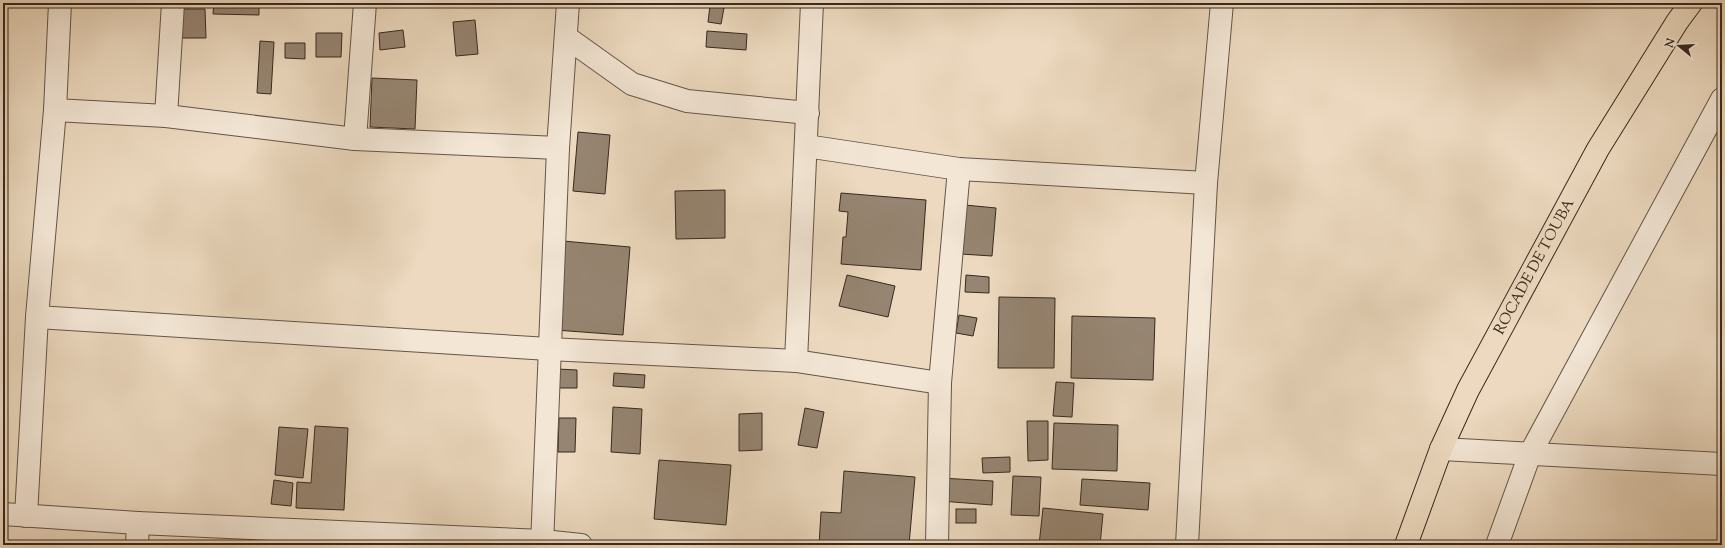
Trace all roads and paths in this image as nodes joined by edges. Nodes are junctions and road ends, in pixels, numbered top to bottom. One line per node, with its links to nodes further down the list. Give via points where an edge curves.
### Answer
1 (60, 3): 10 (street)
2 (173, 3): 12 (street)
3 (365, 3): 13 (street)
4 (568, 3): 8 (street)
5 (812, 3): 11 (street)
6 (1222, 3): 17 (street)
7 (1691, 3): 22 (main road, ROCADE DE TOUBA, via 1598,149 1468,390)
8 (566, 38): 11 (street, via 632,84 687,101); 15 (street)
9 (1722, 99): 23 (street)
10 (55, 110): 12 (street); 18 (street)
11 (808, 113): 14 (street)
12 (166, 116): 13 (street)
13 (355, 139): 15 (street)
14 (806, 146): 16 (street); 20 (street)
15 (558, 148): 19 (street)
16 (959, 169): 17 (street); 21 (street)
17 (1206, 183): 33 (street)
18 (37, 317): 19 (street); 26 (street)
19 (549, 349): 20 (street); 29 (street)
20 (796, 361): 21 (street)
21 (940, 383): 32 (street)
22 (1441, 449): 23 (street); 34 (main road, ROCADE DE TOUBA)
23 (1530, 454): 24 (street); 35 (street)
24 (1722, 464)
25 (3, 514): 26 (street)
26 (26, 516): 27 (street)
27 (138, 523): 28 (street); 30 (street)
28 (340, 539): 29 (street)
29 (543, 543): 31 (street)
30 (137, 545)
31 (581, 545)
32 (937, 545)
33 (1187, 545)
34 (1406, 545)
35 (1497, 545)

